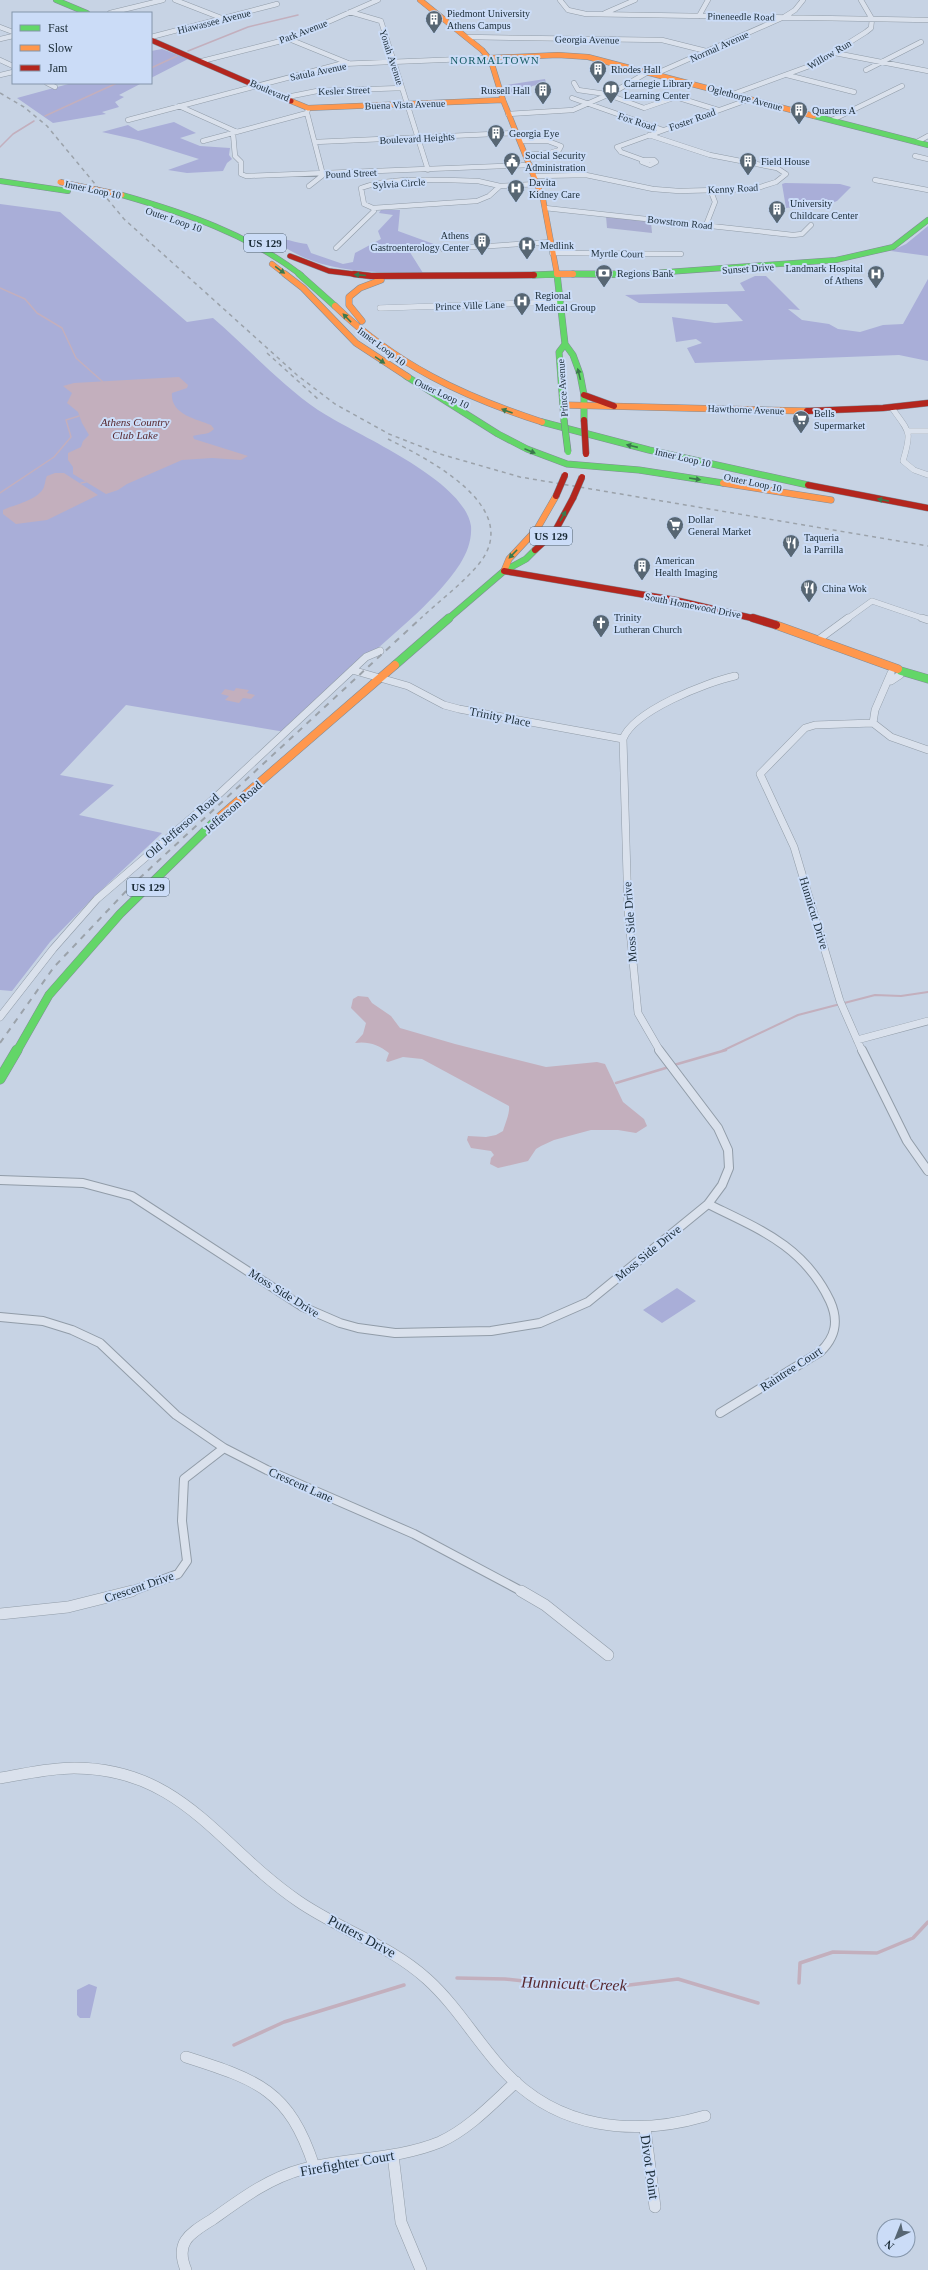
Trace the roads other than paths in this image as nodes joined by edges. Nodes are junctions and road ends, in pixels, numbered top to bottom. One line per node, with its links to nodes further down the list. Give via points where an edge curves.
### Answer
1 (56, 0): 12 (main road)
2 (163, 0): 13 (street)
3 (175, 0): 18 (street)
4 (378, 0): 14 (street, Park Avenue)
5 (420, 0): 24 (main road, Prince Avenue)
6 (560, 0): 15 (street, Pineneedle Road, via 568,10)
7 (635, 0): 15 (street)
8 (708, 0): 16 (street)
9 (803, 0): 17 (street, via 795,10)
10 (861, 0): 19 (street)
11 (277, 4): 18 (street, Hiawassee Avenue)
12 (85, 12)
13 (114, 12)
14 (350, 12): 28 (street, Park Avenue); 36 (street, Yonah Avenue, via 381,21)
15 (601, 15): 16 (street, Pineneedle Road)
16 (699, 16): 17 (street, Pineneedle Road)
17 (784, 17): 19 (street, Pineneedle Road); 30 (street, Normal Avenue)
18 (224, 19): 25 (street, Hiawassee Avenue)
19 (872, 19): 20 (street, Pineneedle Road); 31 (street, Willow Run, via 871,28)
20 (928, 20)
21 (0, 27): 22 (street)
22 (12, 32)
23 (12, 36): 27 (street)
24 (467, 37): 30 (street, Georgia Avenue, via 662,40); 32 (main road, Prince Avenue)
25 (152, 38)
26 (152, 38): 34 (main road, Boulevard)
27 (0, 39)
28 (289, 39): 34 (street, Park Avenue); 37 (street)
29 (921, 42): 35 (street)
30 (706, 51): 42 (street, Normal Avenue)
31 (834, 53): 35 (street); 44 (street, Willow Run)
32 (489, 58): 36 (street, Satula Avenue); 42 (main road, Oglethorpe Avenue, via 579,56); 55 (main road, Prince Avenue)
33 (0, 60): 38 (street)
34 (202, 61): 46 (main road, Boulevard)
35 (884, 61): 39 (street); 40 (street)
36 (394, 62): 37 (street, Satula Avenue); 48 (street, Yonah Avenue)
37 (348, 64): 46 (street, Satula Avenue)
38 (12, 66)
39 (866, 70)
40 (928, 71)
41 (12, 72): 43 (street)
42 (652, 73): 50 (street, Normal Avenue); 51 (main road, Oglethorpe Avenue)
43 (0, 75)
44 (787, 75): 49 (street); 51 (street, Willow Run)
45 (574, 83): 50 (street, via 578,90)
46 (258, 85): 52 (main road, Boulevard); 58 (street, Satula Avenue)
47 (902, 86): 63 (street)
48 (402, 88): 52 (street, Kesler Street, via 317,91); 56 (street, Yonah Avenue)
49 (854, 92)
50 (609, 94): 57 (street, Normal Avenue); 60 (street, via 644,108 676,97)
51 (733, 94): 54 (main road, Oglethorpe Avenue)
52 (287, 97): 59 (main road, Boulevard)
53 (572, 98): 57 (street, Fox Road)
54 (750, 99): 60 (street, Foster Road); 63 (main road, Oglethorpe Avenue)
55 (503, 100): 56 (main road, Buena Vista Avenue); 61 (main road, Prince Avenue)
56 (407, 104): 59 (main road, Buena Vista Avenue); 69 (street, Yonah Avenue)
57 (588, 105): 61 (street, Normal Avenue, via 568,112); 64 (street, Fox Road)
58 (180, 106): 62 (street, Satula Avenue); 65 (street)
59 (307, 110): 65 (street, Buena Vista Avenue); 71 (street)
60 (718, 110): 64 (street, Foster Road)
61 (508, 114): 68 (main road, Prince Avenue)
62 (128, 120)
63 (832, 120): 72 (main road, Oglethorpe Avenue)
64 (663, 130): 66 (street, Foster Road)
65 (235, 132): 70 (street, Buena Vista Avenue); 81 (street, Pound Street, via 235,156 241,162 243,176)
66 (649, 135): 77 (street, Foster Road, via 618,146 617,150); 88 (street, Kenny Road, via 708,155 771,166 786,173 780,180 757,188)
67 (928, 136): 72 (street)
68 (519, 137): 69 (street, Boulevard Heights); 74 (main road, Prince Avenue); 74 (street, Boulevard Heights, via 548,141 561,146 553,152)
69 (418, 138): 71 (street, Boulevard Heights); 79 (street, Yonah Avenue)
70 (203, 141)
71 (315, 142): 81 (street)
72 (917, 142): 73 (main road, Oglethorpe Avenue)
73 (928, 145)
74 (526, 155): 78 (main road, Prince Avenue)
75 (915, 156): 76 (street)
76 (928, 159)
77 (643, 160)
78 (530, 165): 79 (street, Pound Street); 82 (main road, Prince Avenue)
79 (428, 170): 81 (street, Pound Street)
80 (0, 175): 90 (main road, Inner Loop 10 / US 129, bridge, via 60,182)
81 (323, 175): 85 (street)
82 (536, 180): 86 (street, Sylvia Circle); 88 (street, Kenny Road, via 579,174 665,190); 92 (main road, Prince Avenue)
83 (875, 180): 89 (street)
84 (0, 181): 108 (main road, Outer Loop 10 / US 129, one-way to 108, via 68,191 129,204 209,231 265,260 296,282 356,343)
85 (309, 186)
86 (500, 186): 91 (street, Sylvia Circle, via 489,196 477,201); 91 (street, Sylvia Circle, via 470,180 401,182 362,187 364,204)
87 (928, 186): 89 (street)
88 (710, 190): 94 (street, via 715,202)
89 (926, 190)
90 (121, 194): 103 (main road, US 129, one-way to 90, via 359,275 316,267 215,220 167,204); 109 (main road, Inner Loop 10, one-way to 90, via 403,362 373,341 309,279 268,250 204,220)
91 (373, 208): 97 (street, via 374,211)
92 (546, 208): 94 (street, Bowstrom Road); 96 (main road, Prince Avenue)
93 (928, 220): 102 (main road, Sunset Drive, via 893,247 836,260 624,275)
94 (706, 225): 95 (street, Bowstrom Road, via 794,235 800,234)
95 (811, 225)
96 (551, 242): 98 (street); 99 (main road, Prince Avenue)
97 (336, 248)
98 (443, 249)
99 (552, 253): 100 (street, Myrtle Court); 102 (main road, Prince Avenue)
100 (681, 254)
101 (510, 274): 102 (main road, US 129); 103 (main road, US 129); 104 (main road, via 542,280)
102 (557, 274): 104 (main road, Prince Avenue / US 129)
103 (413, 276): 109 (main road, via 366,284 351,294 349,305 383,341)
104 (559, 297): 105 (street, Prince Ville Lane); 106 (main road, Prince Avenue / US 129)
105 (380, 308)
106 (564, 344): 107 (main road, Prince Avenue); 110 (main road, Prince Avenue / US 129, one-way to 106, via 577,364)
107 (559, 355): 112 (main road, Prince Avenue); 113 (main road, via 572,374)
108 (406, 376): 121 (main road, US 129, one-way to 121, via 459,412 504,438); 124 (main road, Outer Loop 10, via 460,402 558,436)
109 (448, 387): 125 (main road, Inner Loop 10, one-way to 109, via 790,481 599,438 515,413)
110 (584, 395): 113 (main road, Prince Avenue / US 129); 114 (main road)
111 (928, 403): 115 (main road, Hawthorne Avenue)
112 (564, 405): 113 (main road, Hawthorne Avenue); 119 (main road, Prince Avenue, bridge)
113 (580, 405): 114 (main road, Hawthorne Avenue); 116 (main road, Prince Avenue / US 129)
114 (614, 406): 115 (main road, Hawthorne Avenue, via 801,411); 116 (main road, via 602,408)
115 (892, 408): 117 (street)
116 (584, 418): 120 (main road, Prince Avenue / US 129, bridge)
117 (909, 431): 118 (street); 123 (street, via 903,460 914,470)
118 (928, 431)
119 (566, 434): 121 (main road, Jefferson Road, bridge)
120 (586, 440): 122 (main road, Jefferson Road / US 129, bridge)
121 (567, 464): 122 (main road); 127 (main road, Jefferson Road / US 129, one-way to 127, bridge, via 556,496 537,529 509,558)
122 (584, 466): 124 (main road, one-way to 124, via 631,469); 127 (main road, Jefferson Road / US 129, one-way to 122, bridge, via 526,559 554,533 573,498)
123 (928, 475)
124 (854, 503): 126 (main road, Outer Loop 10)
125 (928, 508)
126 (928, 516)
127 (504, 571): 129 (main road, South Homewood Drive, via 720,609 752,617); 134 (main road, Jefferson Road / US 129)
128 (928, 620): 129 (street, via 872,601)
129 (818, 640): 132 (main road, South Homewood Drive, via 875,661)
130 (380, 651): 131 (street, Old Jefferson Road, via 366,657)
131 (352, 670): 134 (street, Trinity Place); 139 (street, Old Jefferson Road, via 217,796 97,899 53,949)
132 (896, 674): 135 (main road, South Homewood Drive); 136 (street, via 874,714)
133 (735, 676): 137 (street, via 715,680 643,716 631,724)
134 (382, 677): 137 (street, Trinity Place, via 408,686 444,705 459,709); 142 (main road, Jefferson Road / US 129, via 203,832 120,914 49,995)
135 (928, 679)
136 (873, 722): 138 (street, via 882,732 894,739); 141 (street, Hunnicut Drive, via 815,725 805,728 760,774 794,847 840,1000)
137 (623, 739): 145 (street, Moss Side Drive, via 626,883 636,1004 641,1022 650,1038 726,1141 730,1167 727,1178)
138 (928, 750)
139 (0, 1017)
140 (928, 1021): 141 (street)
141 (857, 1040): 143 (street, Hunnicut Drive, via 907,1141)
142 (0, 1079)
143 (928, 1171)
144 (0, 1180): 145 (street, Moss Side Drive, via 66,1180 116,1190 148,1205 321,1317 354,1328 396,1334 500,1331 529,1327 560,1317 590,1301)
145 (708, 1204): 147 (street, Raintree Court, via 780,1240 798,1253 825,1284 837,1324 834,1335 819,1352)
146 (0, 1317): 148 (street, Crescent Lane, via 43,1321 72,1330 100,1343 176,1415)
147 (720, 1413)
148 (224, 1448): 149 (street, Crescent Drive, via 184,1479 182,1521 187,1561 184,1569 178,1574 100,1600 60,1610); 150 (street, Crescent Lane, via 267,1470 414,1534 512,1585 545,1605)
149 (0, 1614)
150 (608, 1655)
151 (0, 1778): 153 (street, Putters Drive, via 46,1770 85,1768 133,1777 168,1792 288,1894 399,1956 418,1970)
152 (186, 2057): 157 (street, via 239,2074 278,2099 300,2126 308,2142)
153 (516, 2082): 155 (street, Putters Drive, via 555,2109 579,2118 608,2125); 156 (street, Firefighter Court, via 474,2120 445,2139)
154 (705, 2116): 155 (street, Putters Drive, via 687,2122)
155 (645, 2128): 158 (street, Divot Point)
156 (393, 2155): 157 (street, Firefighter Court); 160 (street, via 401,2222)
157 (314, 2166): 159 (street, Firefighter Court, via 275,2178 195,2230 180,2248)
158 (655, 2207)
159 (186, 2270)
160 (421, 2270)

